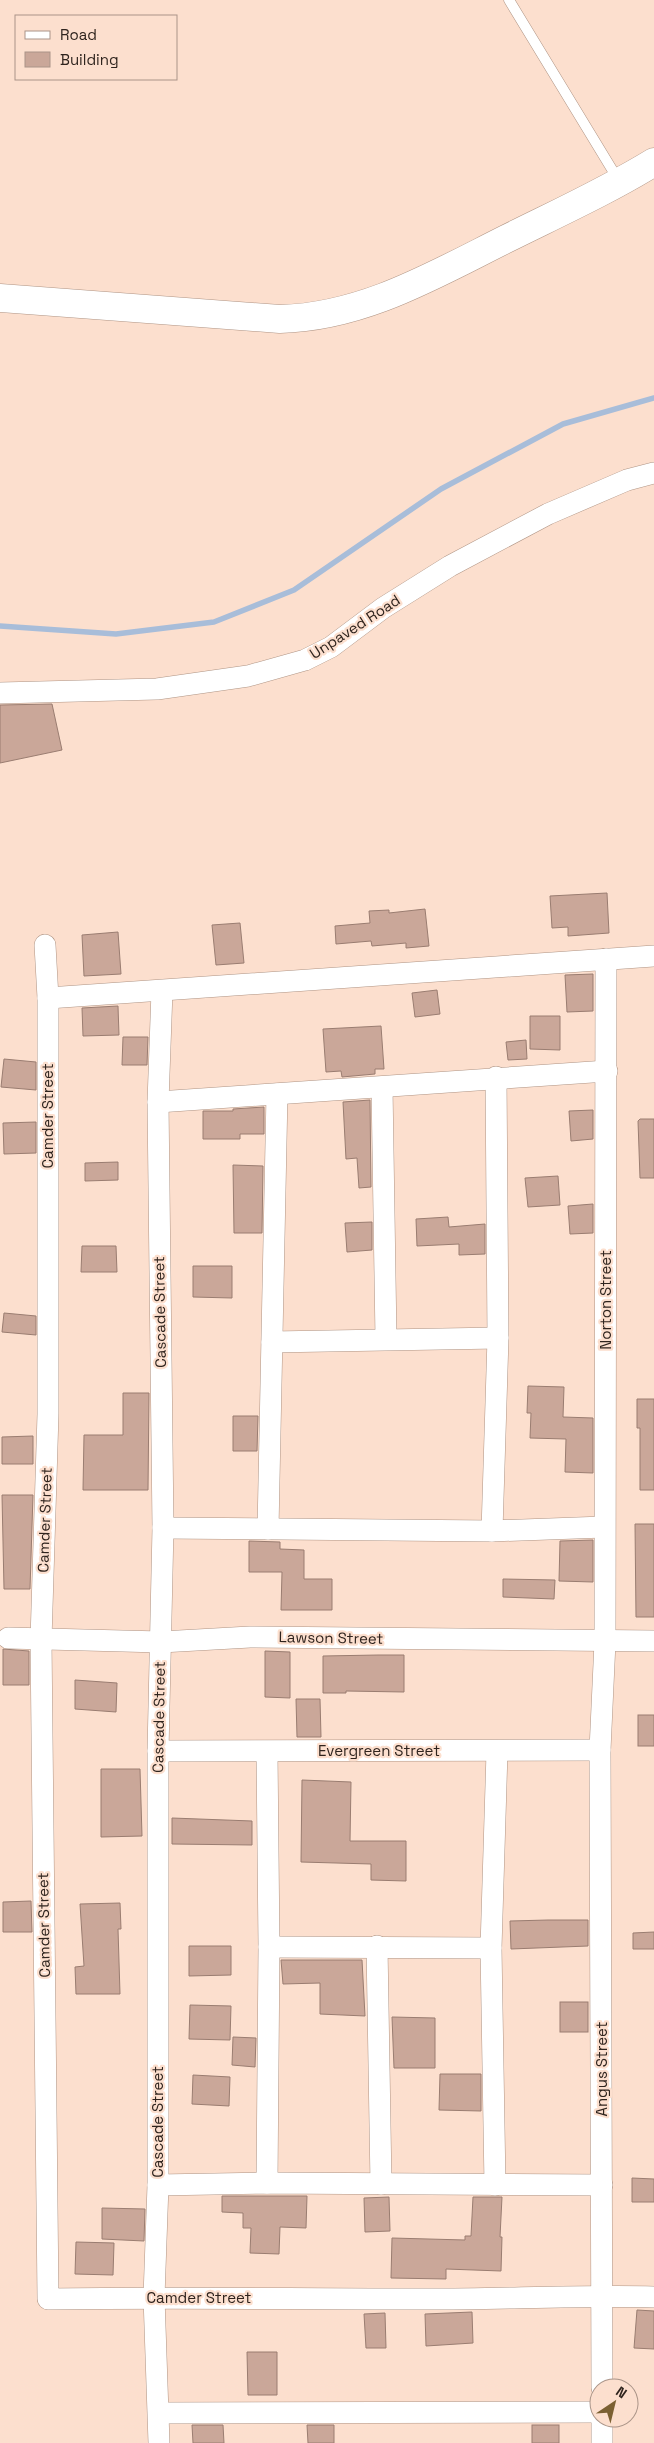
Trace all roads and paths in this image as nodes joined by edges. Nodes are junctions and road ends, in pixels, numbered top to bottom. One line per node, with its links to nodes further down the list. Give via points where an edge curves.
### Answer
1 (509, 0): 3 (lane)
2 (654, 162): 3 (street)
3 (620, 183): 4 (street, via 406,289 334,313 280,319)
4 (0, 298)
5 (654, 473): 6 (street, Unpaved Road, via 628,480 548,514 450,566 331,647 304,660 248,676 157,689)
6 (0, 693)
7 (45, 945): 11 (street, Camder Street)
8 (654, 956): 9 (street)
9 (606, 959): 10 (street); 12 (street, Norton Street)
10 (162, 991): 11 (street); 16 (street, Cascade Street)
11 (48, 998): 25 (street, Camder Street, via 48,1414)
12 (607, 1071): 13 (street); 20 (street, Norton Street)
13 (496, 1077): 14 (street); 17 (street)
14 (382, 1087): 15 (street); 18 (street)
15 (277, 1094): 16 (street); 19 (street)
16 (158, 1102): 21 (street, Cascade Street)
17 (498, 1338): 18 (street); 23 (street)
18 (386, 1339): 19 (street)
19 (272, 1342): 22 (street)
20 (604, 1527): 23 (street); 28 (street, Norton Street)
21 (163, 1528): 22 (street); 27 (street, Cascade Street)
22 (268, 1529): 23 (street)
23 (492, 1530)
24 (8, 1638): 25 (street, Lawson Street)
25 (41, 1640): 27 (street, Lawson Street); 42 (street, Camder Street, via 48,2299)
26 (654, 1641): 28 (street, Lawson Street)
27 (161, 1642): 28 (street, Lawson Street, via 250,1637); 30 (street, Cascade Street)
28 (605, 1642): 29 (street, Angus Street)
29 (600, 1750): 32 (street, Evergreen Street); 38 (street, Angus Street)
30 (158, 1751): 31 (street, Evergreen Street); 39 (street, Cascade Street)
31 (267, 1752): 32 (street, Evergreen Street); 34 (street)
32 (497, 1752): 35 (street)
33 (377, 1946): 34 (street); 35 (street); 37 (street)
34 (269, 1947): 36 (street)
35 (491, 1948): 40 (street)
36 (267, 2183): 37 (street); 39 (street)
37 (381, 2184): 40 (street)
38 (602, 2184): 40 (street); 41 (street, Angus Street)
39 (158, 2185): 42 (street, Cascade Street)
40 (495, 2185)
41 (602, 2296): 42 (street, Camder Street, via 409,2300); 43 (street, Camder Street); 44 (street, Angus Street)
42 (154, 2297): 46 (street, Cascade Street)
43 (654, 2297)
44 (602, 2378)
45 (589, 2412): 46 (street)
46 (159, 2414): 48 (street, Cascade Street)
47 (602, 2428): 49 (street)
48 (159, 2443)
49 (602, 2443)

